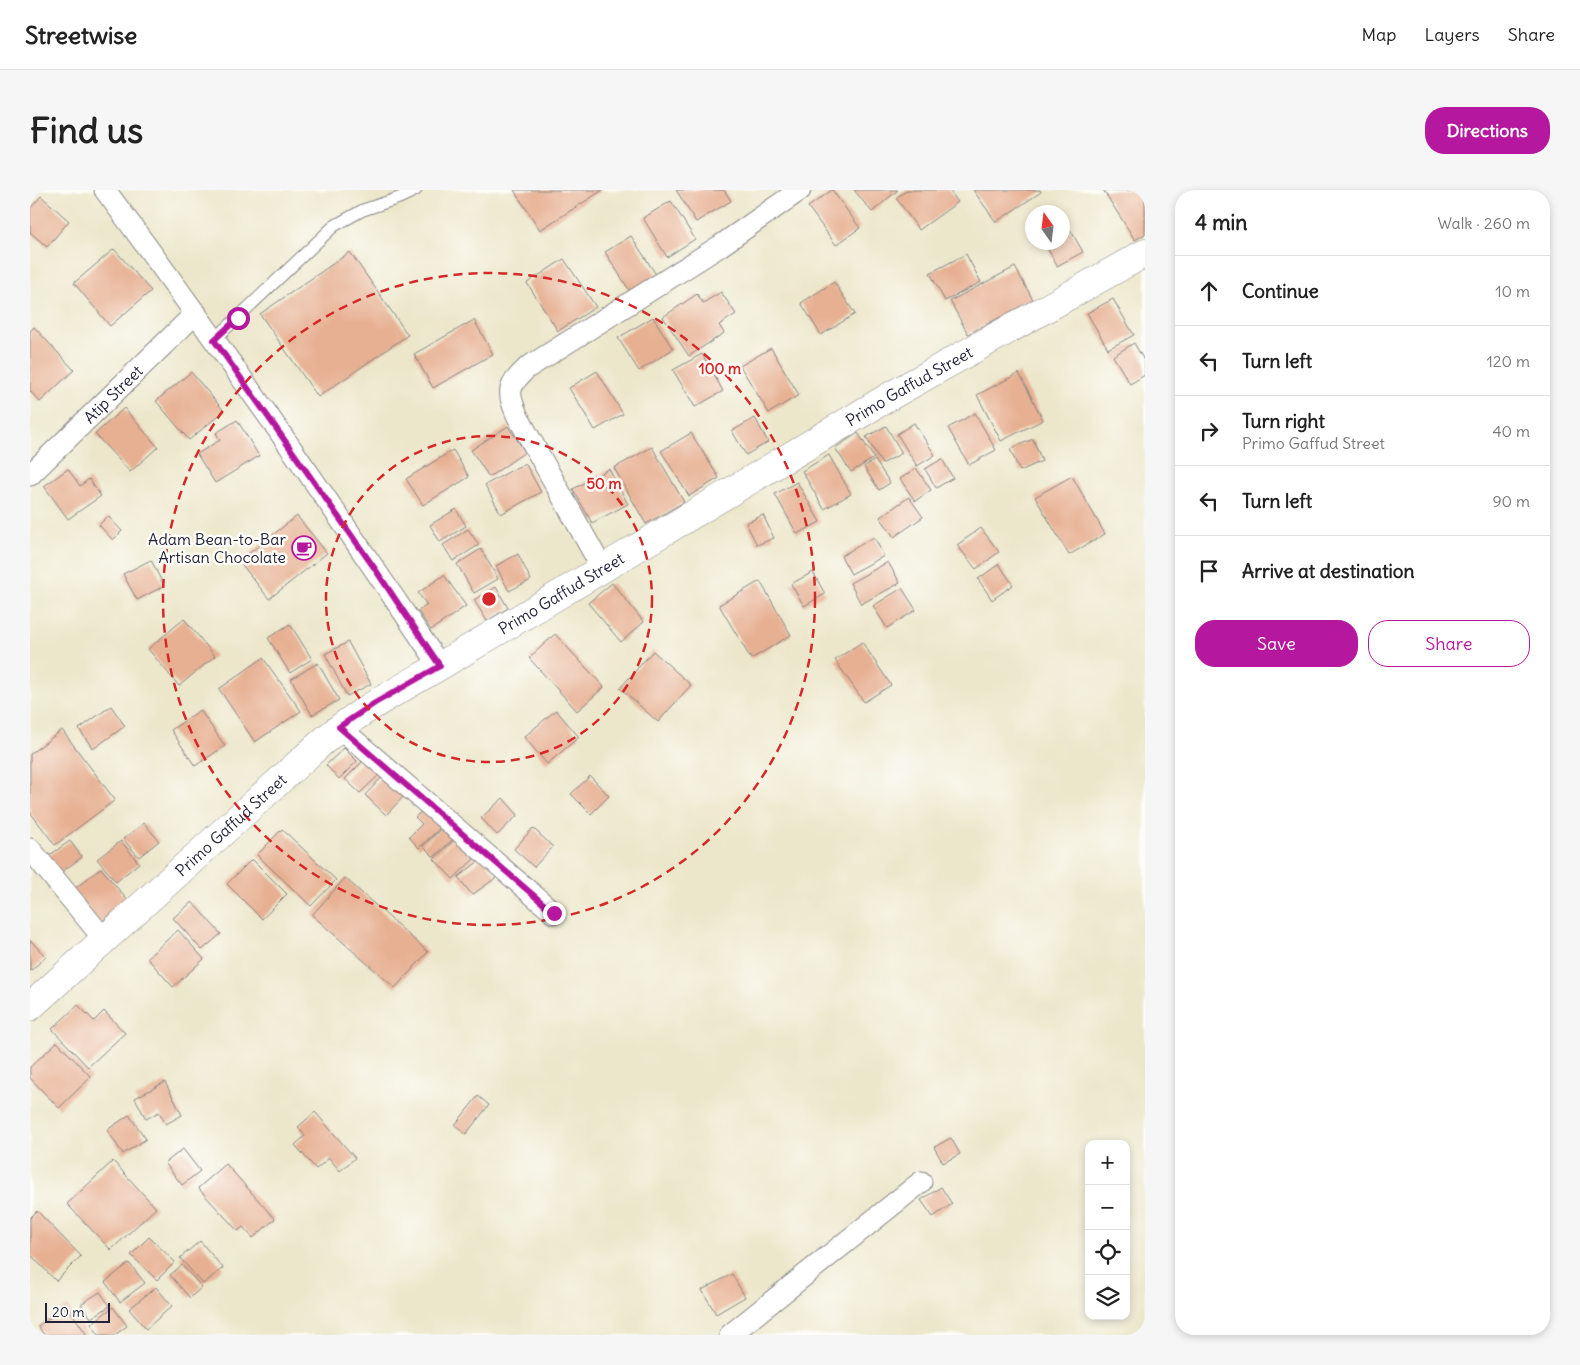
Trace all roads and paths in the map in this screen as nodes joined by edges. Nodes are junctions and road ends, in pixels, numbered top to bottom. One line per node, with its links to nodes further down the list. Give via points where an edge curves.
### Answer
1 (105, 190): 5 (street)
2 (416, 190): 6 (lane, via 363,210 334,226)
3 (800, 190): 8 (street, via 720,246 527,368 514,380 510,389 518,417)
4 (1145, 253): 8 (main road, Primo Gaffud Street, via 892,395)
5 (196, 313): 6 (street); 7 (street, Atip Street)
6 (214, 340): 9 (street)
7 (30, 476)
8 (602, 568): 9 (main road, Primo Gaffud Street)
9 (440, 666): 10 (main road, Primo Gaffud Street)
10 (339, 727): 12 (street); 13 (main road, Primo Gaffud Street)
11 (30, 849): 13 (street)
12 (554, 913)
13 (104, 939): 14 (main road, Primo Gaffud Street)
14 (30, 1008)
15 (922, 1182): 16 (street)
16 (730, 1335)

